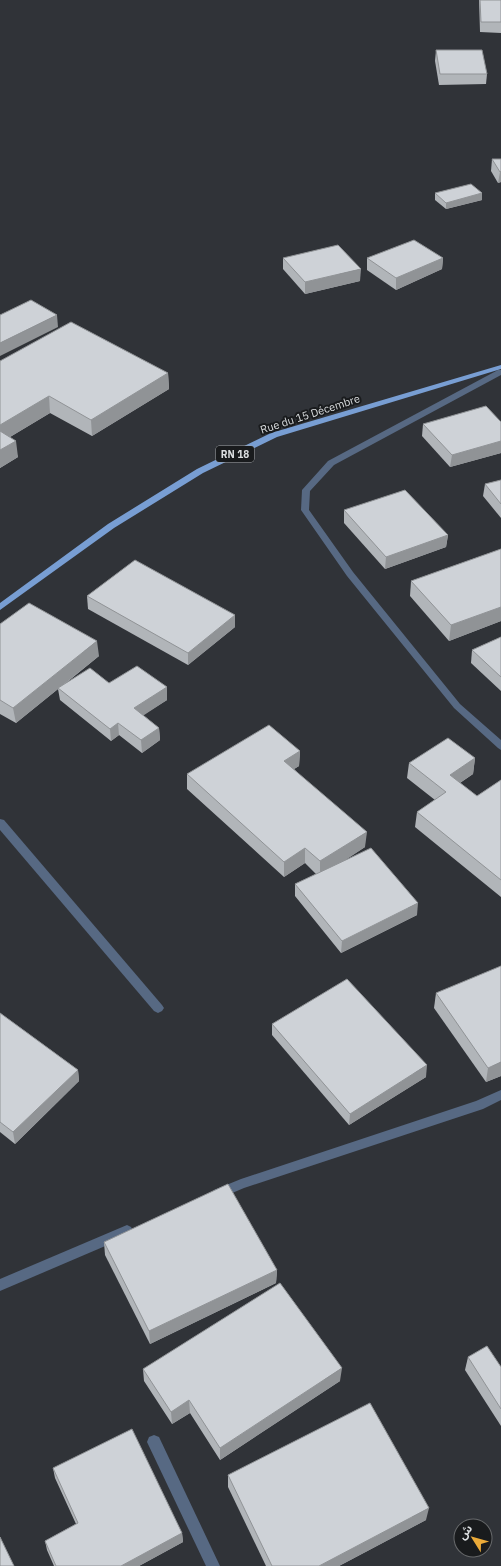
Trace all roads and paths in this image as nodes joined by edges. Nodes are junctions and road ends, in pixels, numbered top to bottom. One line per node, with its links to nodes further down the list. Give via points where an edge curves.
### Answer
1 (501, 367): 3 (main road, Rue du 15 Décembre / RN 18, via 274,435 200,470 111,526)
2 (501, 372): 4 (street, via 331,463 306,490 305,510 350,574 457,706)
3 (0, 607)
4 (501, 746)
5 (0, 823): 6 (street)
6 (158, 1008)
7 (501, 1095): 8 (street, via 479,1105 241,1184)
8 (205, 1199)
9 (139, 1227): 10 (street)
10 (0, 1285)
11 (154, 1442): 12 (street)
12 (212, 1566)

